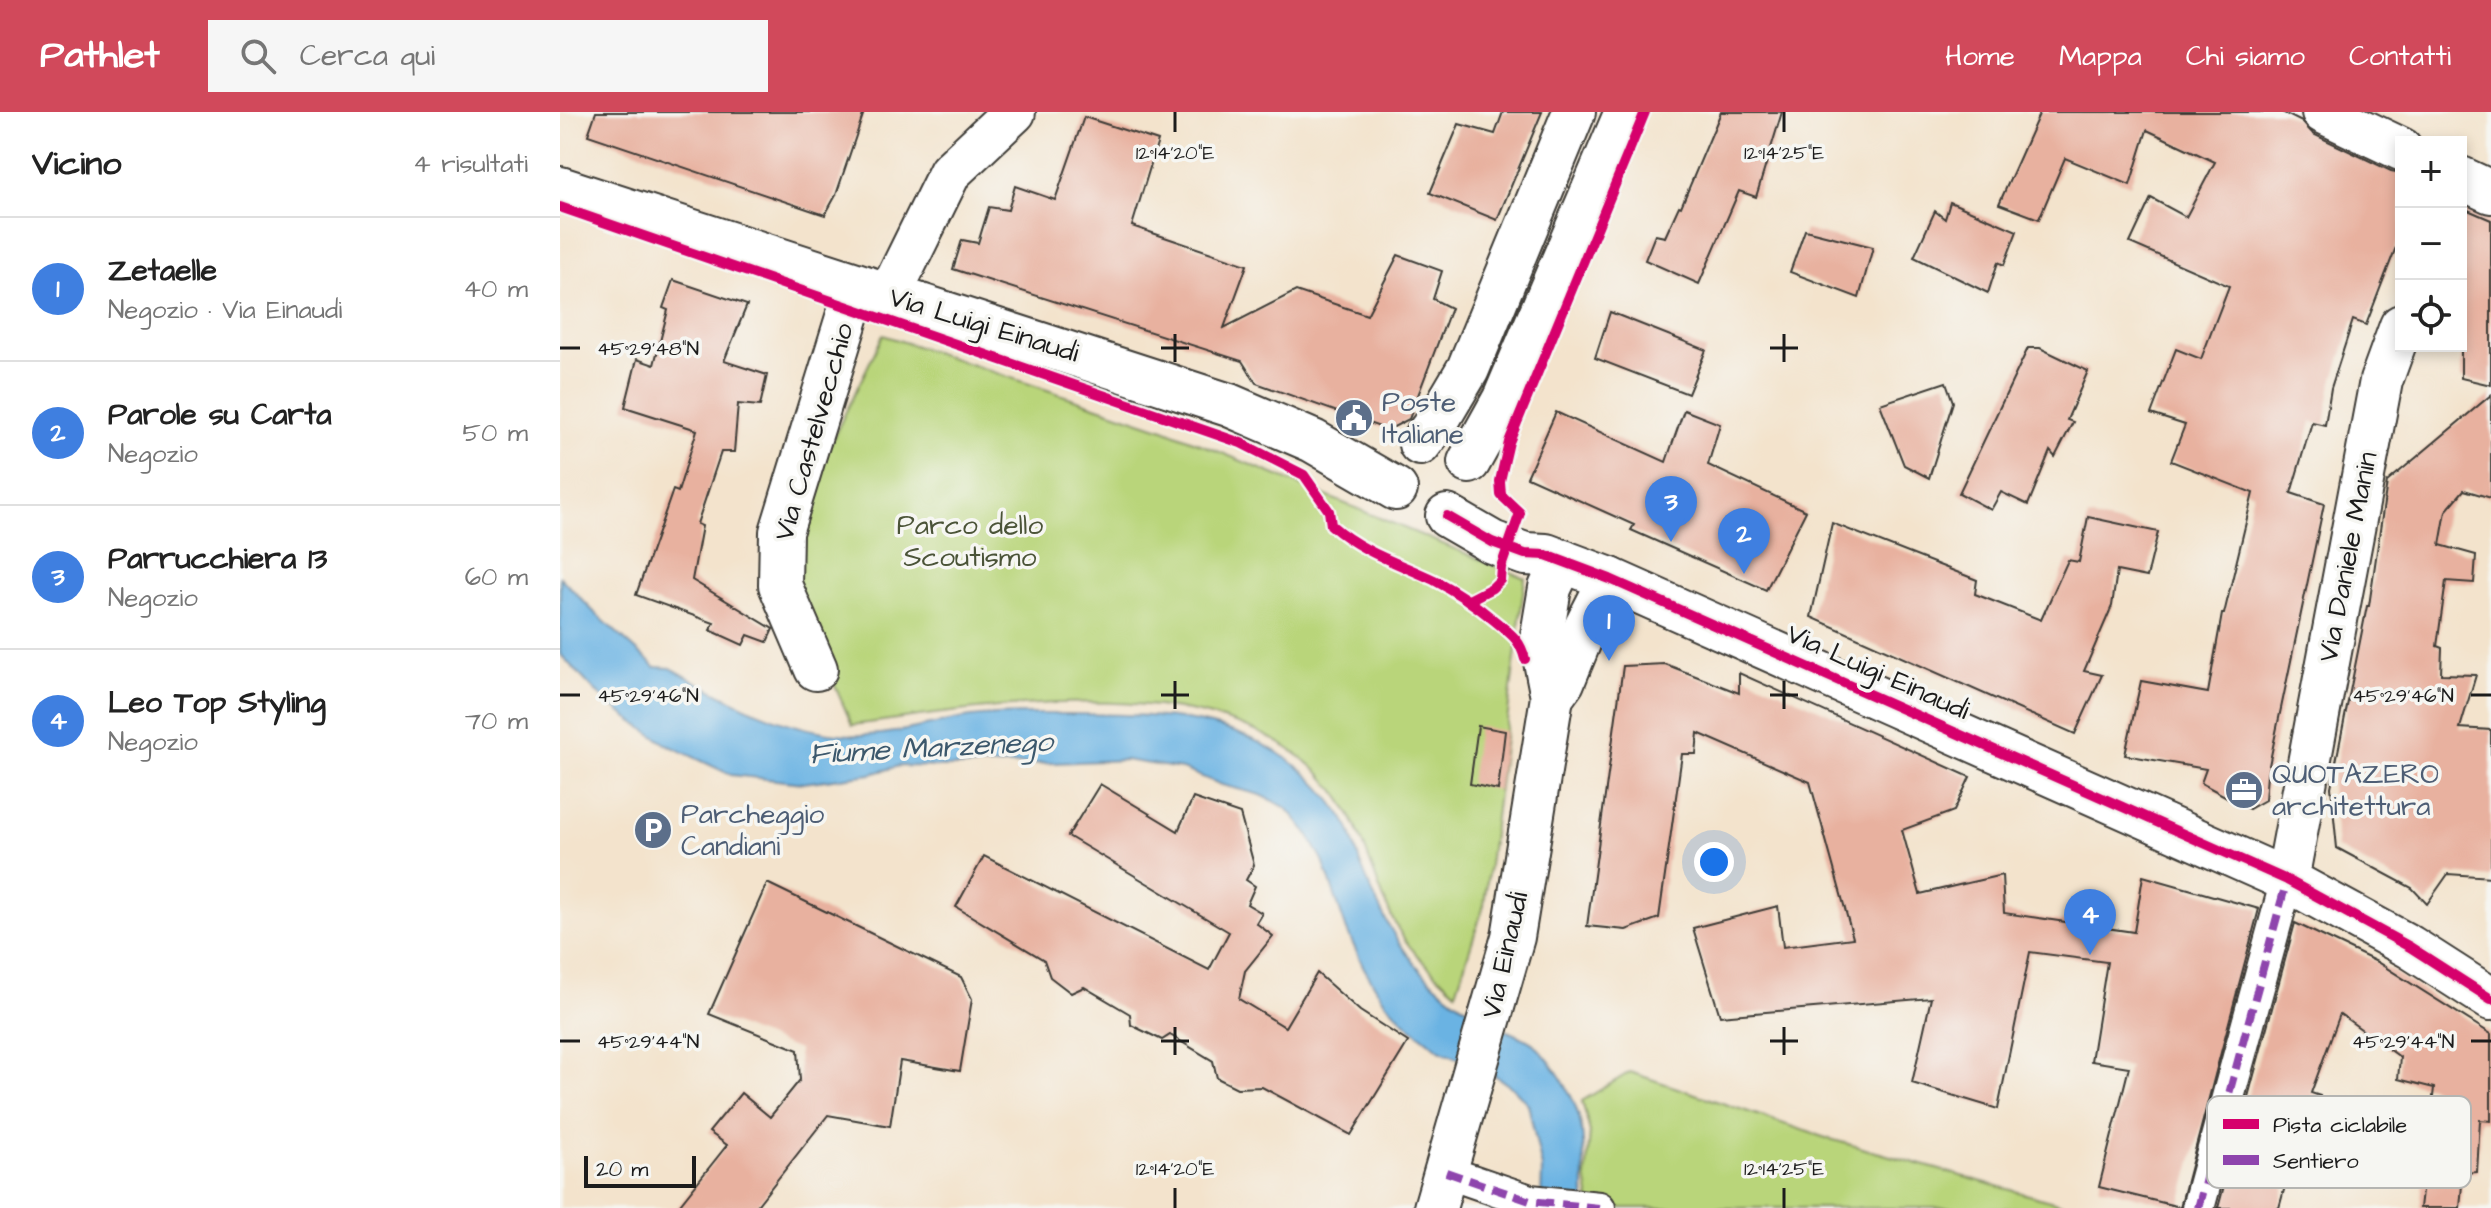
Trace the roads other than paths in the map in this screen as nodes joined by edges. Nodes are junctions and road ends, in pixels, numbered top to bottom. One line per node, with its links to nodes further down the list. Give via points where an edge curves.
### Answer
1 (1014, 112): 9 (street, Via Castelvecchio, via 950,172)
2 (1574, 112): 11 (street, via 1468,369)
3 (1626, 112): 12 (street)
4 (2323, 112): 5 (street)
5 (2395, 146)
6 (2467, 181): 8 (street)
7 (560, 188): 9 (street, Via Luigi Einaudi)
8 (2491, 192)
9 (873, 290): 13 (street, Via Luigi Einaudi, via 1229,405 1313,441); 16 (street, Via Castelvecchio, via 781,532 780,585)
10 (2395, 342): 18 (street, Via Daniele Manin, via 2381,381)
11 (1420, 444): 12 (street, via 1453,446); 13 (street, via 1399,462)
12 (1463, 488): 13 (street, via 1434,518 1410,510); 14 (street, Via Luigi Einaudi, via 1494,520 1533,537)
13 (1396, 489)
14 (1554, 558): 15 (street, Via Luigi Einaudi); 17 (street, via 1541,641)
15 (1610, 579): 17 (street); 18 (street, Via Luigi Einaudi)
16 (816, 669)
17 (1552, 697): 21 (street, Via Einaudi, via 1513,937)
18 (2287, 880): 19 (street, Via Luigi Einaudi, via 2410,947); 20 (street, Via Daniele Manin)
19 (2491, 999)
20 (2228, 1096)
21 (1446, 1172): 23 (street, via 1530,1201)
22 (2207, 1175): 24 (street, Via Daniele Manin)
23 (1597, 1208)
24 (2198, 1208)

